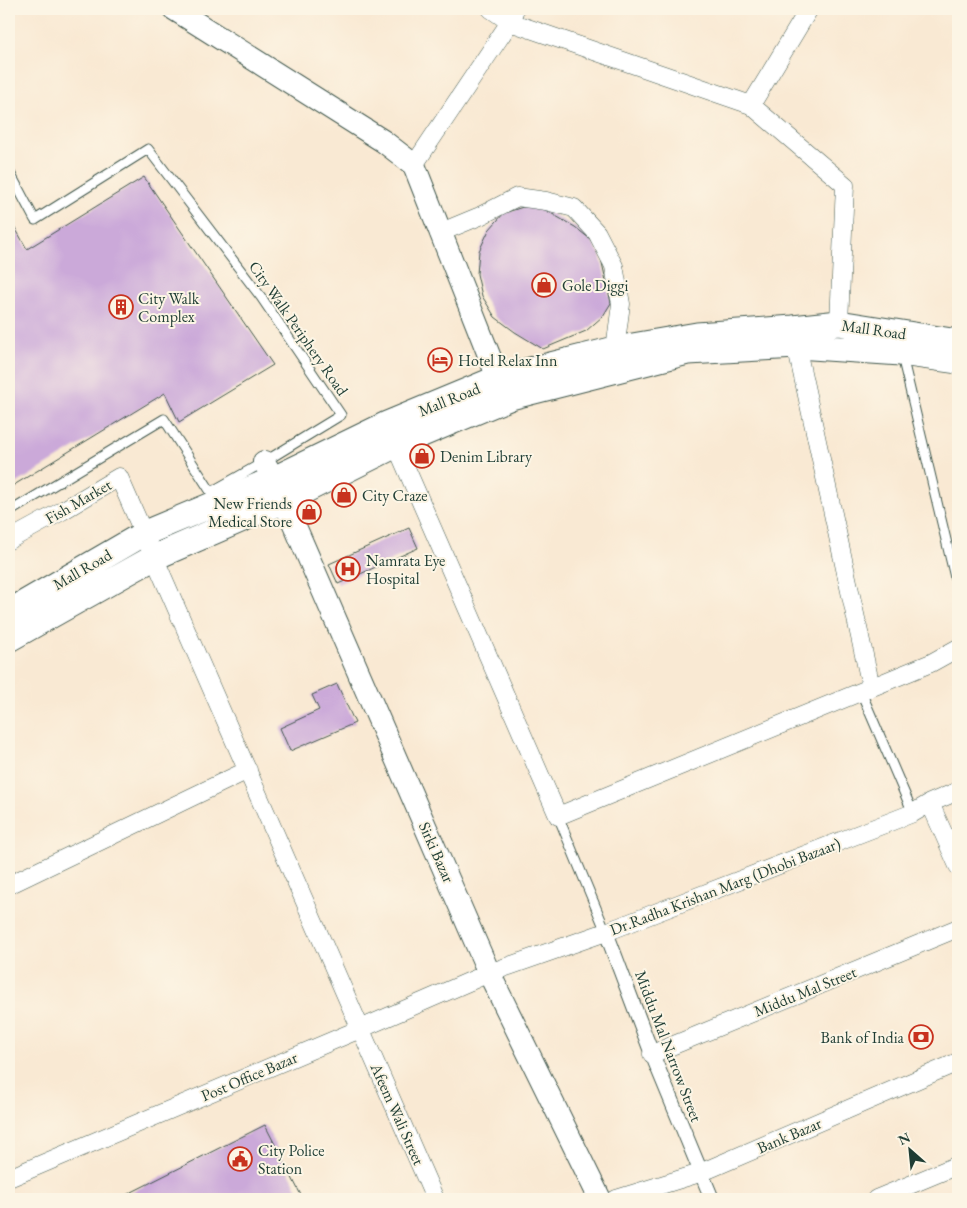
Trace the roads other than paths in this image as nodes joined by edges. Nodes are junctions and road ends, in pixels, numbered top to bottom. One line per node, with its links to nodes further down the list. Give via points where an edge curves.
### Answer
1 (174, 9): 6 (street, via 383,141)
2 (491, 9): 4 (street)
3 (809, 9): 5 (street)
4 (513, 15): 5 (street); 6 (street)
5 (751, 105): 9 (street, via 845,185)
6 (414, 165): 8 (street)
7 (9, 171): 17 (lane, City Walk Periphery Road, via 35,220 148,149 261,296 341,415)
8 (439, 233): 13 (street, via 517,197 574,208 597,233 614,266 621,304); 15 (street)
9 (839, 323): 10 (main road, Mall Road); 12 (main road, Mall Road)
10 (795, 337): 12 (main road); 13 (main road, Mall Road, via 698,334); 16 (main road, via 688,352 511,397); 26 (street)
11 (958, 342): 12 (main road, Mall Road)
12 (899, 343): 14 (main road); 22 (lane)
13 (615, 349): 15 (main road, Mall Road)
14 (958, 361)
15 (498, 378): 17 (main road, Mall Road, via 387,424)
16 (396, 446): 17 (main road); 31 (street)
17 (274, 480): 18 (lane, City Walk Periphery Road, via 211,492 164,419); 19 (main road, Mall Road); 21 (main road); 36 (street, Sirki Bazar)
18 (9, 512)
19 (145, 534): 20 (street, Fish Market, via 119,477); 21 (street, Afeem Wali Street); 23 (main road, Mall Road)
20 (9, 540)
21 (155, 557): 24 (main road); 27 (street, Afeem Wali Street)
22 (958, 590)
23 (9, 612)
24 (9, 639)
25 (958, 648): 26 (street, via 931,663)
26 (866, 689): 30 (lane); 31 (street)
27 (248, 770): 33 (street); 37 (street, Afeem Wali Street)
28 (958, 791): 29 (street, Dr.Radha Krishan Marg (Dhobi Bazaar))
29 (930, 803): 30 (street, Dr.Radha Krishan Marg (Dhobi Bazaar)); 32 (street)
30 (913, 813): 35 (street, Dr.Radha Krishan Marg (Dhobi Bazaar))
31 (558, 816): 35 (lane)
32 (958, 866)
33 (9, 885)
34 (958, 928): 38 (street, Middu Mal Street)
35 (606, 932): 36 (street, Dr.Radha Krishan Marg (Dhobi Bazaar)); 38 (street, Middu Mal Narrow Street)
36 (489, 973): 37 (street, Post Office Bazar); 44 (street, Sirki Bazar)
37 (360, 1029): 42 (street, Post Office Bazar); 43 (street, Afeem Wali Street)
38 (652, 1054): 41 (street, Middu Mal Narrow Street)
39 (958, 1062): 41 (street, Bank Bazar)
40 (958, 1165): 47 (street)
41 (700, 1173): 45 (street, Bank Bazar); 46 (street, Middu Mal Narrow Street)
42 (9, 1178)
43 (435, 1199)
44 (600, 1199)
45 (616, 1199)
46 (712, 1199)
47 (876, 1199)

